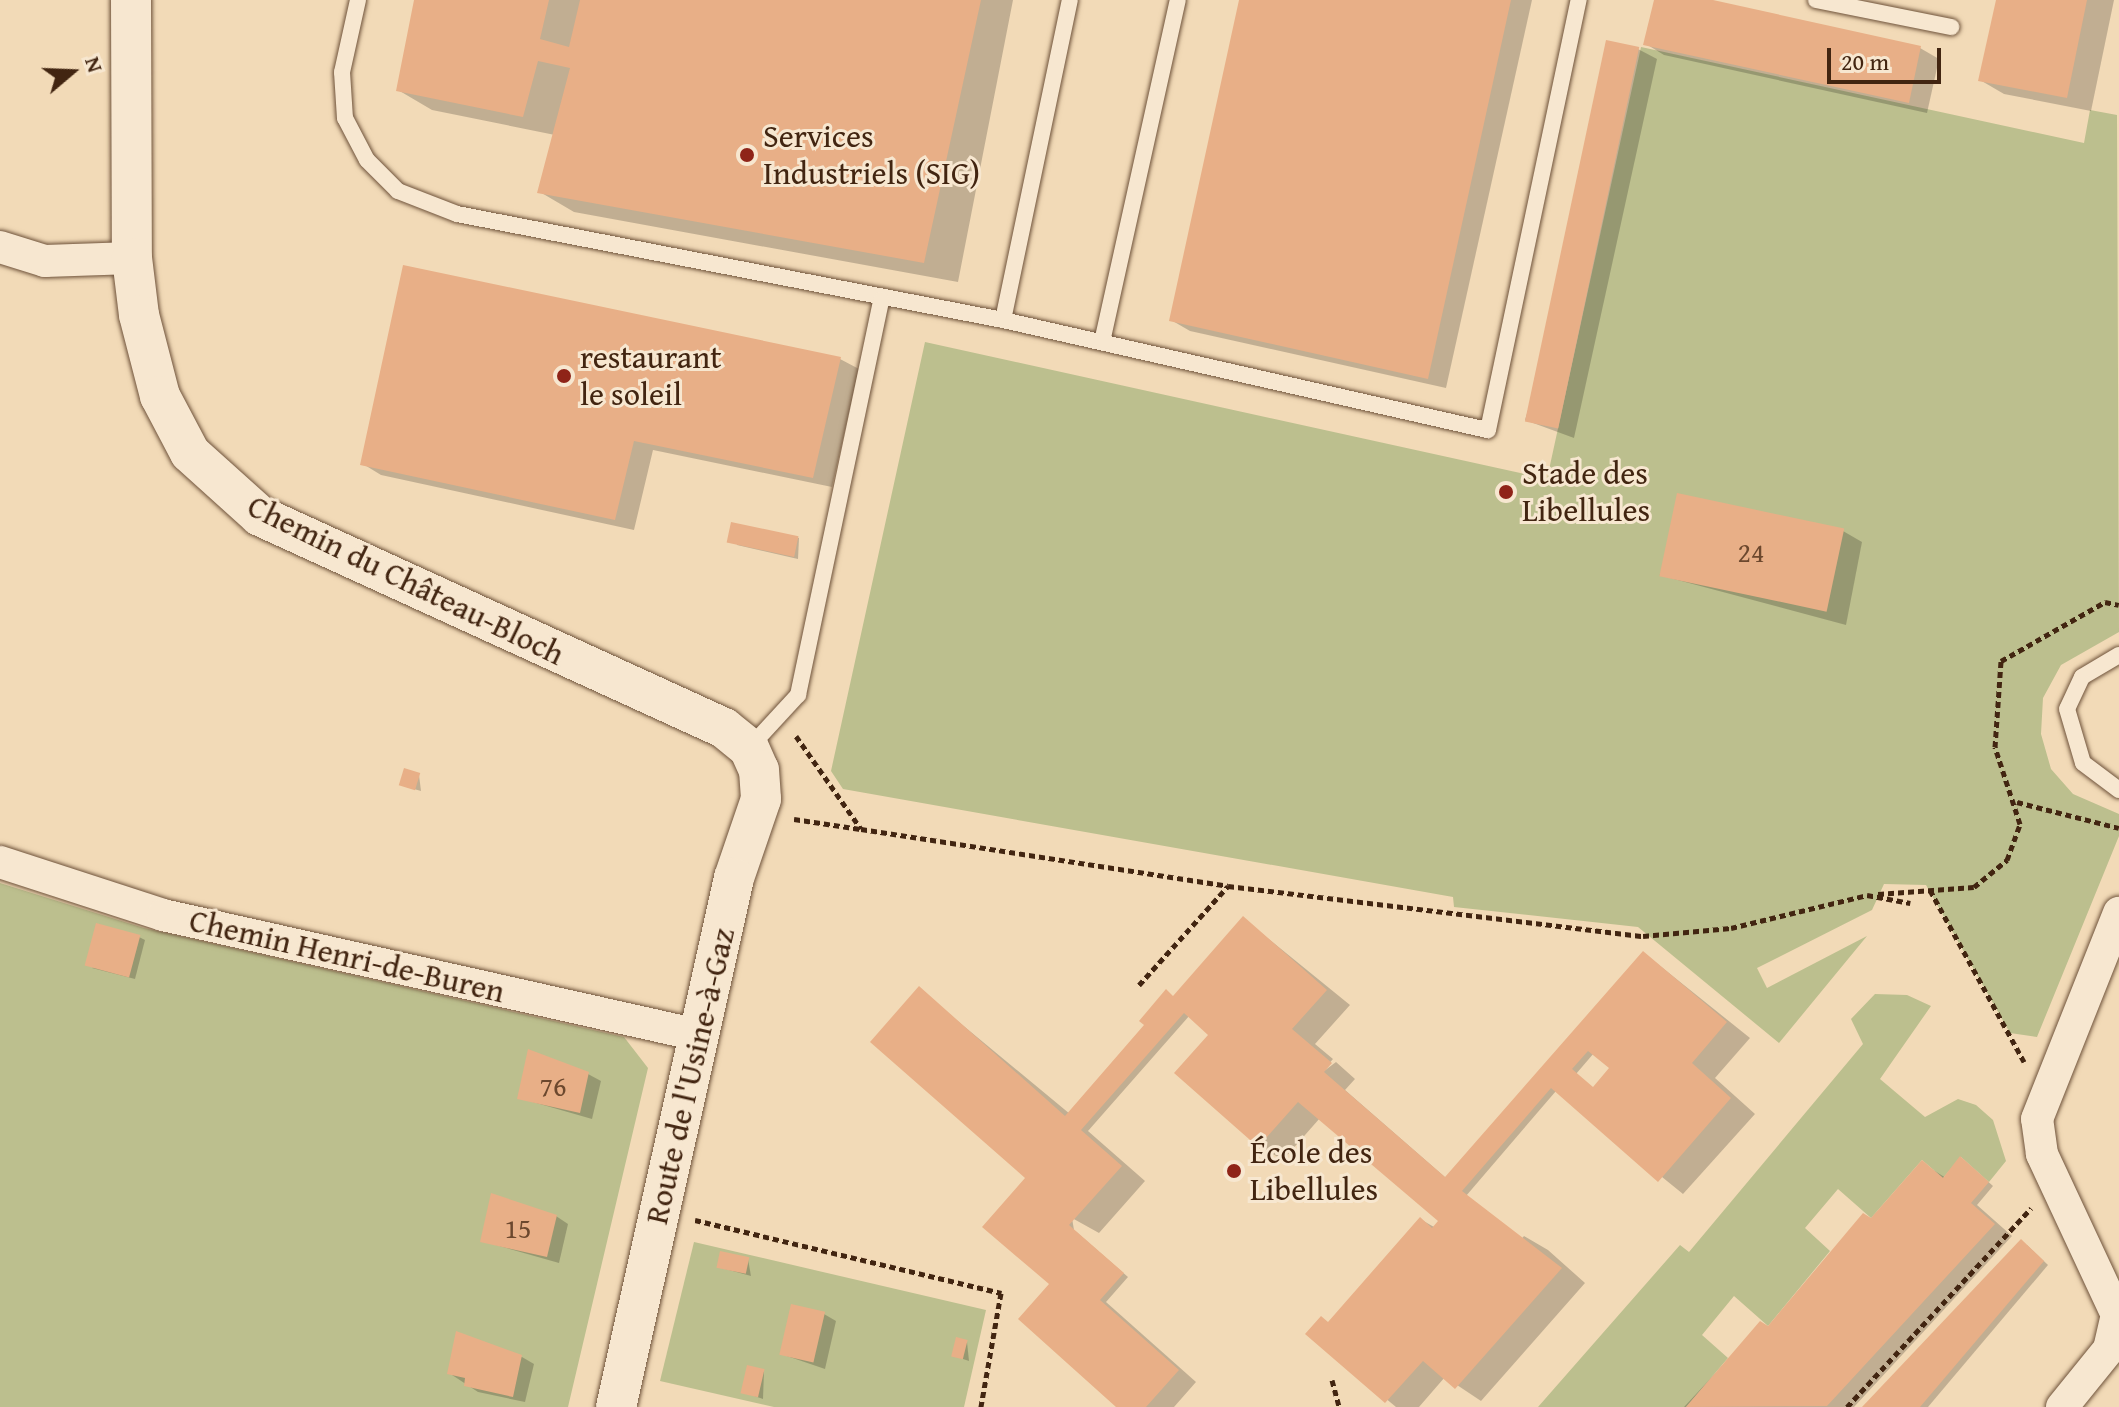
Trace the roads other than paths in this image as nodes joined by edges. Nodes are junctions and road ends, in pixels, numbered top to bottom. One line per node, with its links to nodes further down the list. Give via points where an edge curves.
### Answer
1 (131, 0): 9 (street, Chemin du Château-Bloch)
2 (358, 0): 10 (lane, via 342,72 345,118 367,160 398,191 457,214)
3 (1070, 0): 11 (lane)
4 (1178, 0): 12 (lane)
5 (1579, 0): 12 (lane, via 1488,430)
6 (1816, 0): 7 (lane)
7 (1951, 27)
8 (0, 247): 9 (street, via 45,261)
9 (132, 258): 14 (street, Chemin du Château-Bloch, via 160,396 190,453 238,501 289,532 724,728)
10 (881, 301): 11 (lane); 14 (lane, via 798,695)
11 (1003, 320): 12 (lane)
12 (1102, 342)
13 (2119, 655): 15 (lane, via 2082,677 2067,709 2083,763)
14 (749, 748): 18 (street, Route de l'Usine-à-Gaz, via 761,799)
15 (2119, 790)
16 (0, 862): 18 (street, Chemin Henri-de-Buren, via 163,915)
17 (2119, 913): 20 (street, via 2040,1101 2042,1154 2117,1315 2109,1349)
18 (698, 1035): 19 (street, Route de l'Usine-à-Gaz)
19 (616, 1407)
20 (2062, 1407)

